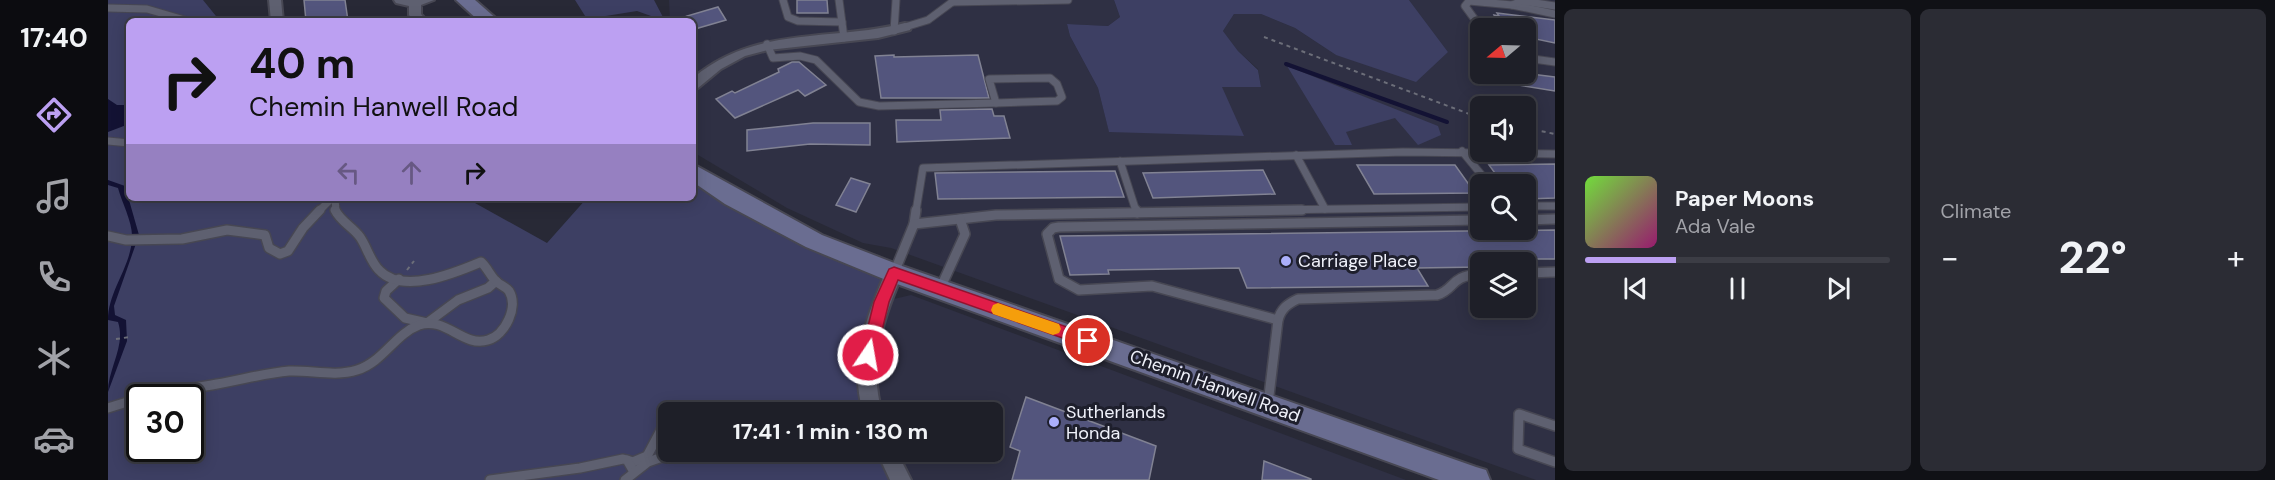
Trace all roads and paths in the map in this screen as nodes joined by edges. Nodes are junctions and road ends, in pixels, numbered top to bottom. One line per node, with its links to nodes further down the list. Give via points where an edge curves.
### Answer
1 (275, 0): 15 (street)
2 (400, 0): 9 (street)
3 (465, 0): 17 (main road)
4 (783, 0): 19 (lane, via 788,17 798,21)
5 (839, 0): 19 (lane)
6 (896, 0): 20 (lane)
7 (1068, 0): 8 (lane)
8 (953, 1): 20 (lane, via 928,20)
9 (421, 2): 16 (street, via 415,15)
10 (1512, 5): 11 (lane, via 1522,1); 13 (lane); 18 (lane, via 1466,3)
11 (1555, 6)
12 (108, 8): 14 (lane, via 147,9)
13 (1555, 14)
14 (178, 18)
15 (277, 18)
16 (418, 18)
17 (486, 18)
18 (1474, 18)
19 (842, 22): 22 (lane)
20 (899, 29): 22 (street, via 880,36)
21 (1264, 37): 28 (path)
22 (844, 38): 23 (street)
23 (767, 44): 26 (street, via 738,53 711,68); 27 (lane, via 773,58 800,56 816,60 859,102 879,106)
24 (1536, 59): 25 (lane)
25 (1555, 62)
26 (696, 82)
27 (996, 103): 27 (lane, via 1057,101 1062,97 1050,78 989,79)
28 (1470, 114)
29 (1536, 130): 30 (path)
30 (1555, 134)
31 (108, 141): 32 (lane)
32 (126, 143)
33 (1462, 151): 34 (lane); 35 (lane); 38 (lane)
34 (1555, 153)
35 (1296, 155): 36 (lane); 44 (lane)
36 (1120, 161): 45 (lane); 50 (lane, via 923,168)
37 (696, 174): 53 (main road, Chemin Hanwell Road, via 814,241)
38 (1481, 174)
39 (330, 201): 51 (lane, via 284,253 272,251 265,235 259,232 227,230 189,238 126,240)
40 (333, 201): 56 (lane, via 337,216 358,234 379,271)
41 (1536, 206): 42 (lane)
42 (1555, 206)
43 (1470, 207): 44 (lane)
44 (1325, 209): 45 (lane)
45 (1137, 213): 46 (lane)
46 (960, 219): 50 (lane); 58 (lane, via 965,234)
47 (1555, 219): 49 (lane)
48 (1470, 220): 60 (lane, via 1059,227 1047,234 1059,279 1071,287 1079,290 1152,286)
49 (1536, 220)
50 (915, 224): 53 (lane)
51 (108, 236)
52 (1555, 272): 54 (lane)
53 (894, 273): 58 (main road, Chemin Hanwell Road); 67 (street, via 871,338 866,372)
54 (1536, 273)
55 (1470, 275): 60 (lane, via 1453,279 1444,293 1437,295 1298,299 1287,303)
56 (399, 279): 57 (lane, via 434,279 482,262); 59 (lane, via 384,298)
57 (496, 280): 61 (lane, via 488,288 458,300); 61 (lane, via 511,296 510,316 494,337 473,340 450,327)
58 (940, 289): 68 (main road, Chemin Hanwell Road)
59 (405, 318): 61 (lane); 63 (lane, via 406,330)
60 (1278, 321): 68 (lane)
61 (428, 323): 63 (lane)
62 (130, 337): 64 (path)
63 (401, 338): 65 (lane, via 377,360 358,370 278,372)
64 (116, 339)
65 (204, 386)
66 (126, 402): 69 (lane)
67 (868, 402)
68 (1268, 405): 80 (main road, Chemin Hanwell Road)
69 (108, 408)
70 (1555, 426): 75 (lane, via 1519,414 1518,449)
71 (658, 435): 73 (lane, via 647,456 633,462)
72 (658, 459): 76 (lane)
73 (627, 460): 76 (lane); 77 (lane)
74 (892, 462): 79 (street)
75 (1555, 462)
76 (634, 472): 78 (lane)
77 (490, 480)
78 (625, 480)
79 (901, 480)
80 (1476, 480)

